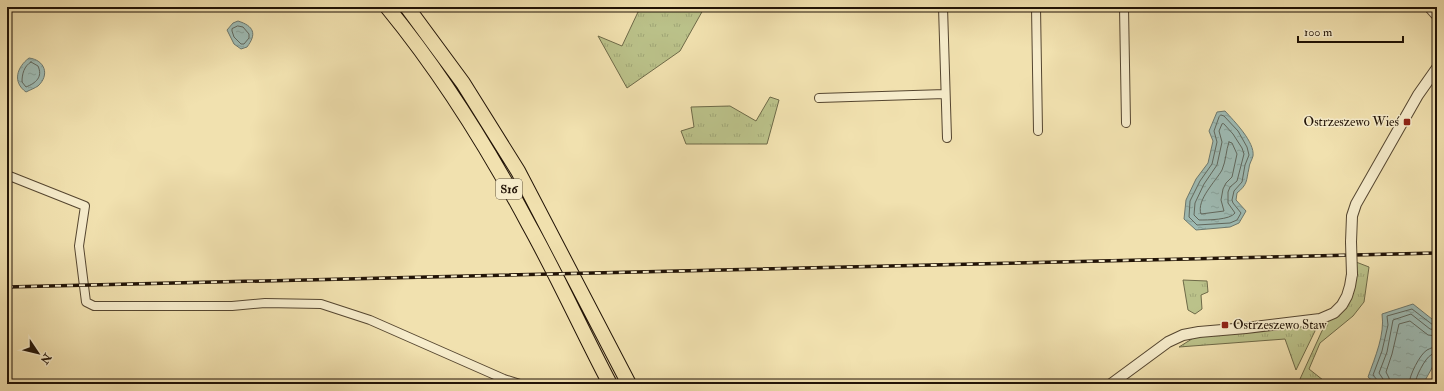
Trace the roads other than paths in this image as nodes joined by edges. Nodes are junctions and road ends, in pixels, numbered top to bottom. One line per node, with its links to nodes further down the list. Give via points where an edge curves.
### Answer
1 (387, 7): 16 (highway, S16, via 452,94 502,176 540,244)
2 (407, 7): 17 (highway, S16, via 463,83 518,171)
3 (943, 7): 9 (street)
4 (1036, 7): 12 (street)
5 (1124, 7): 11 (street)
6 (1428, 7): 7 (street)
7 (1437, 18)
8 (1437, 68): 18 (street, bridge, via 1356,204 1352,216 1350,242 1350,286 1342,305 1334,313 1320,319 1183,335 1168,342)
9 (945, 94): 10 (street); 13 (street)
10 (819, 98)
11 (1126, 123)
12 (1038, 131)
13 (947, 138)
14 (7, 175): 15 (street, via 84,206 79,246 86,302 94,306 321,304 370,320)
15 (520, 384)
16 (610, 384)
17 (629, 384)
18 (1111, 384)

